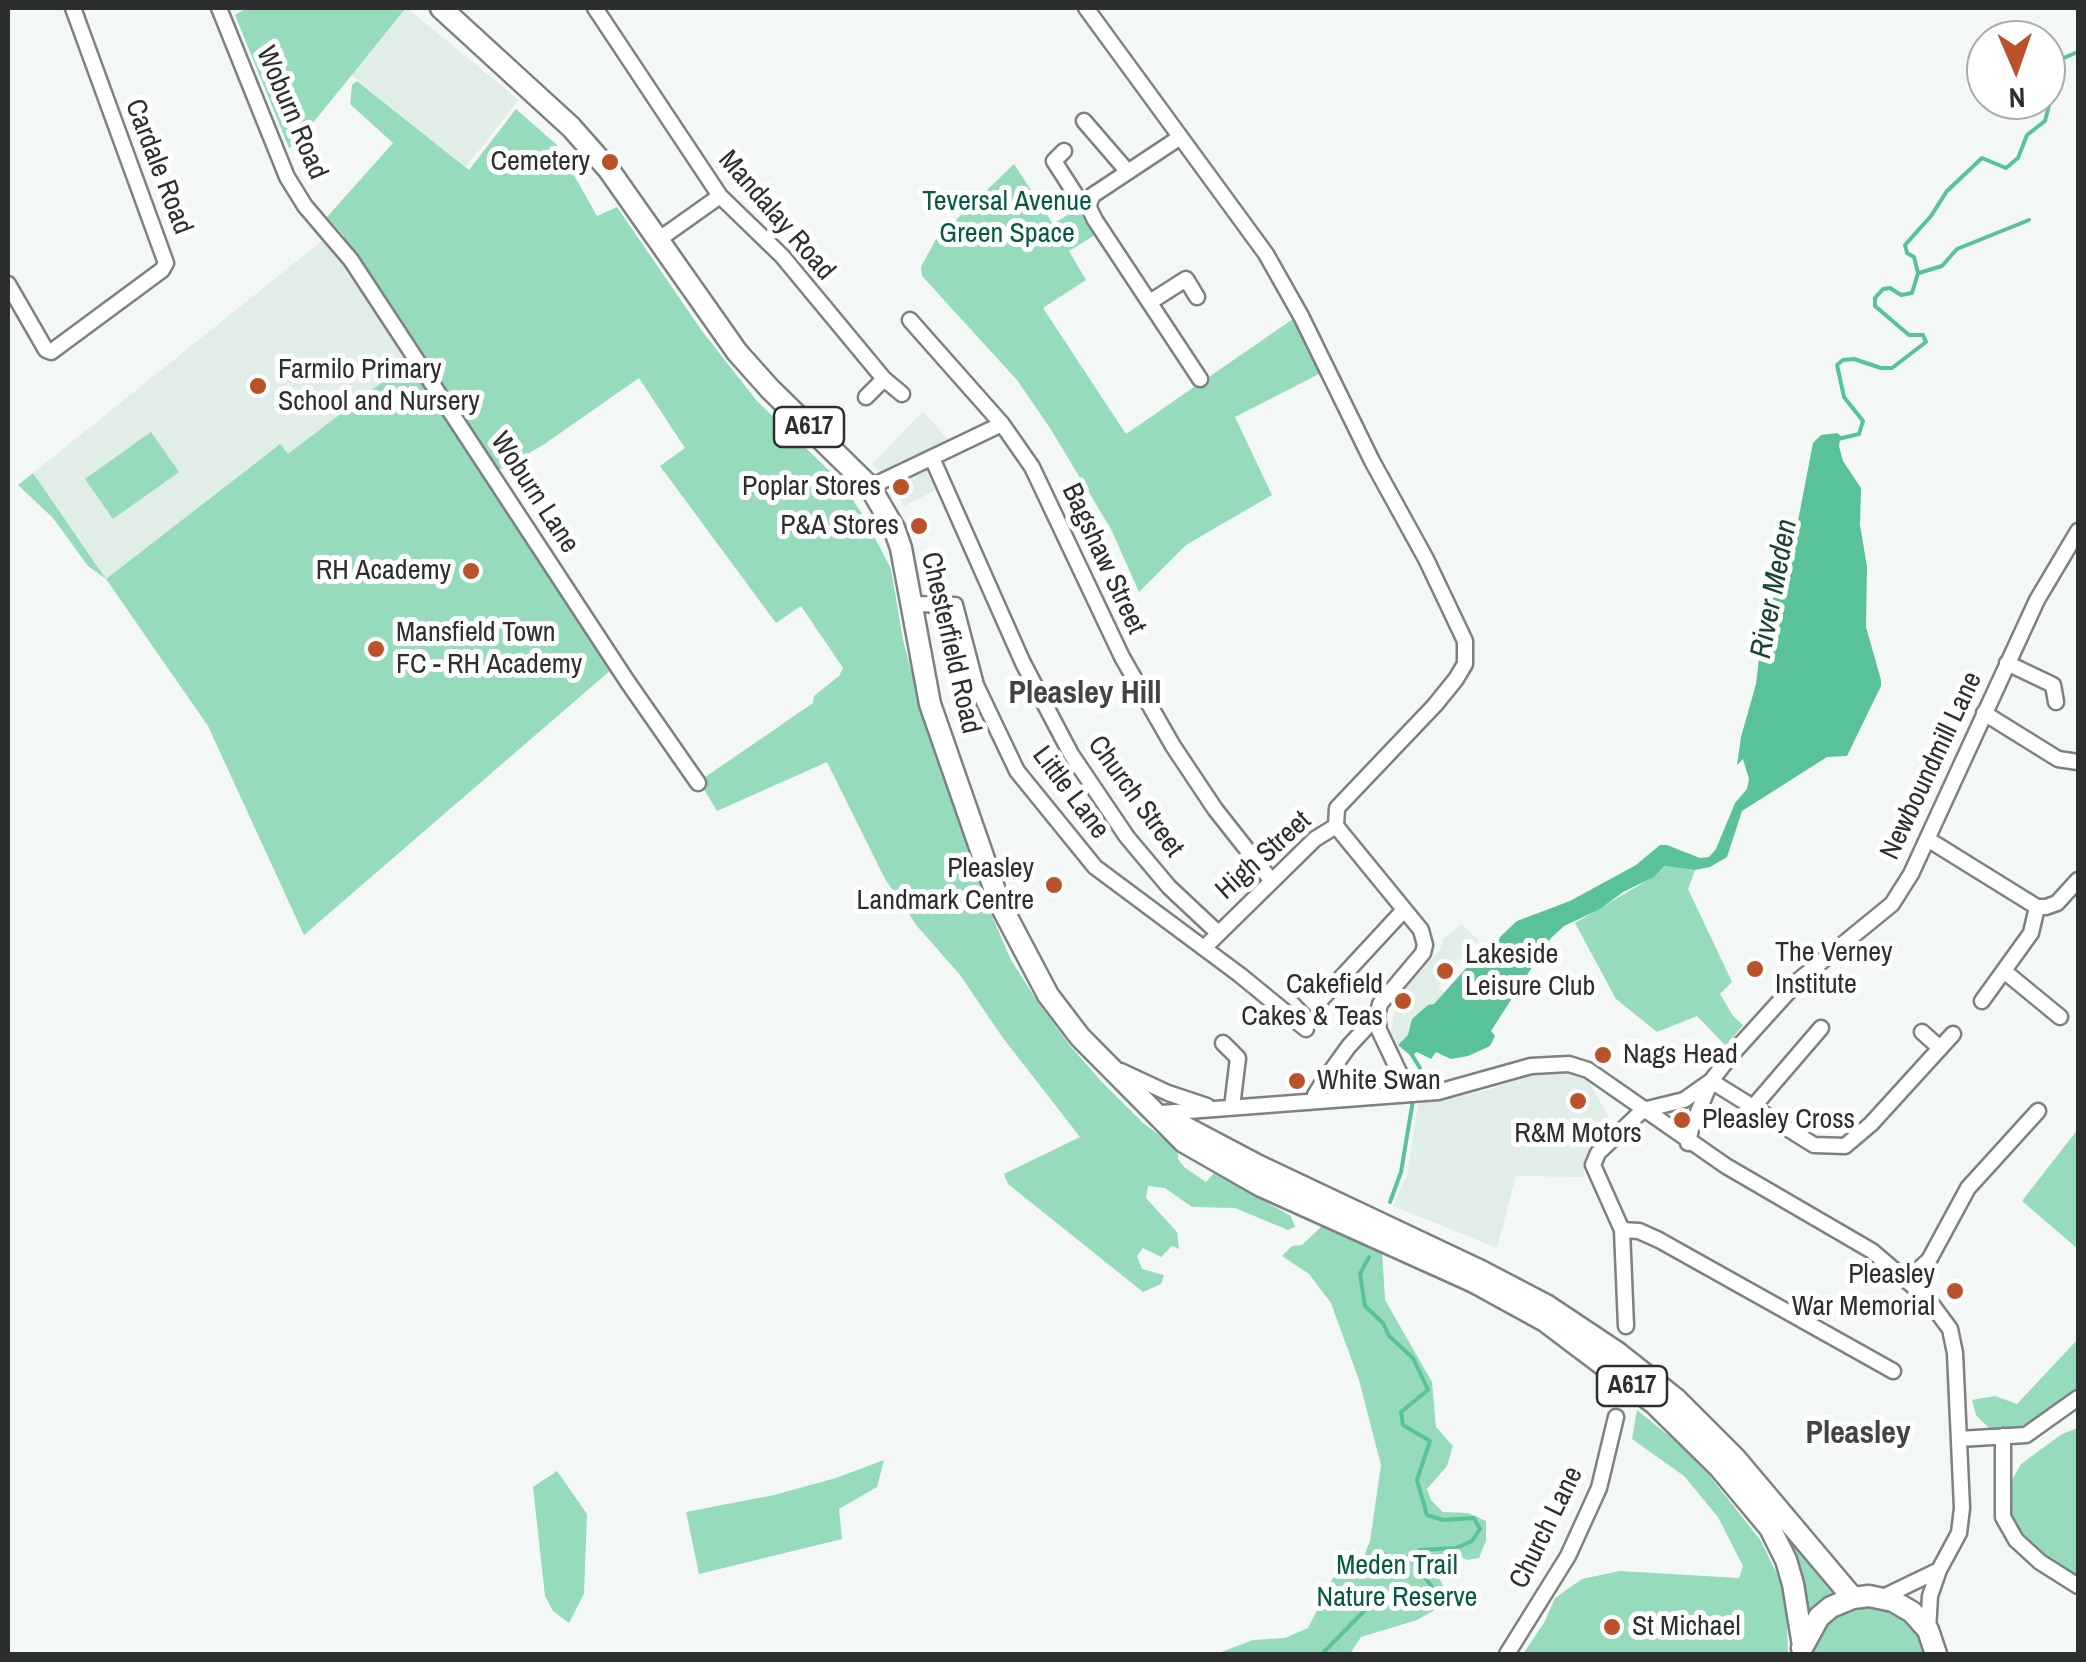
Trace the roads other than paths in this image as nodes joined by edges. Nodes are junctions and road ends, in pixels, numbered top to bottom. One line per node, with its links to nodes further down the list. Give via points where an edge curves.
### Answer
1 (74, 8): 14 (street, Cardale Road, via 166,263 51,352)
2 (219, 8): 12 (street, Woburn Road, via 288,178)
3 (441, 8): 13 (highway, Chesterfield Road / A617, via 572,128)
4 (595, 8): 10 (street, Mandalay Road)
5 (1086, 8): 7 (street)
6 (1084, 121): 9 (street)
7 (1179, 138): 9 (street); 32 (street, High Street, via 1239,214 1301,316 1465,641 1466,664 1337,808)
8 (1064, 151): 11 (street, via 1054,161 1080,200)
9 (1128, 172): 11 (street)
10 (720, 196): 13 (street); 18 (street, Mandalay Road, via 782,256)
11 (1090, 201): 16 (street, via 1095,220)
12 (328, 231): 31 (street, Woburn Lane)
13 (658, 240): 24 (highway, Chesterfield Road / A617, via 737,352)
14 (8, 284)
15 (1197, 297): 16 (street, via 1186,279)
16 (1150, 302): 19 (street)
17 (910, 320): 22 (street, Bagshaw Street)
18 (884, 379): 20 (street, Mandalay Road); 21 (street)
19 (1200, 380)
20 (902, 394)
21 (866, 397)
22 (1002, 424): 23 (street); 34 (street, Bagshaw Street, via 1032,466 1122,657 1173,746)
23 (932, 458): 24 (street); 38 (street, Church Street, via 1022,663 1071,754 1127,837)
24 (870, 488): 26 (highway, Chesterfield Road / A617, via 898,538)
25 (2078, 531): 27 (street, Newboundmill Lane)
26 (913, 604): 39 (street, Little Lane, via 955,605 976,685 1018,770 1095,867); 51 (highway, Chesterfield Road / A617, via 930,704 999,902 1048,996)
27 (2007, 663): 28 (street, via 2053,686); 29 (street, Newboundmill Lane)
28 (2056, 702)
29 (1984, 712): 30 (street, via 2058,759); 33 (street, Newboundmill Lane)
30 (2078, 762)
31 (698, 782)
32 (1336, 826): 34 (street, High Street); 37 (street)
33 (1929, 840): 36 (street); 52 (street, Newboundmill Lane, via 1892,904 1799,980)
34 (1271, 880): 38 (street, High Street)
35 (2078, 880): 36 (street, via 2057,902)
36 (2037, 906): 40 (street, via 2032,933)
37 (1404, 911): 41 (street, via 1316,1005); 44 (street, via 1421,930 1424,947)
38 (1217, 932): 39 (street, High Street)
39 (1204, 948): 45 (street)
40 (2004, 972): 42 (street); 43 (street)
41 (1294, 982)
42 (1982, 1001)
43 (2055, 1008)
44 (1377, 1016): 53 (street); 54 (street, via 1349,1046)
45 (1306, 1029)
46 (1922, 1032): 50 (street)
47 (1952, 1034): 50 (street)
48 (1817, 1039): 55 (street)
49 (1223, 1043): 56 (street, via 1238,1058)
50 (1940, 1048): 55 (street, via 1845,1146 1814,1146)
51 (1104, 1063): 57 (street, Chesterfield Road); 59 (highway, Chesterfield Road / A617)
52 (1711, 1081): 55 (street); 58 (street, Newboundmill Lane, via 1684,1100); 61 (street, Newboundmill Lane)
53 (1404, 1095): 54 (street, Chesterfield Road); 58 (street, Chesterfield Road, via 1530,1066 1569,1064)
54 (1316, 1101): 56 (street, Chesterfield Road)
55 (1754, 1106)
56 (1232, 1107): 57 (street, Chesterfield Road)
57 (1212, 1108): 59 (street, Chesterfield Road)
58 (1643, 1110): 61 (street); 62 (street, via 1593,1165)
59 (1157, 1113): 72 (highway, A617, via 1481,1271 1618,1353 1735,1458); 75 (highway, A617, via 1184,1142 1262,1186 1474,1282 1545,1322 1655,1404 1770,1528 1793,1584)
60 (2030, 1115): 63 (street, via 1968,1188 1928,1260)
61 (1688, 1143): 63 (street, via 1853,1238)
62 (1622, 1230): 64 (street); 65 (street, via 1659,1240)
63 (1908, 1279): 69 (street, via 1950,1330)
64 (1626, 1326)
65 (1893, 1371)
66 (2078, 1398): 68 (street, via 2026,1435)
67 (1616, 1417): 76 (street, Church Lane, via 1599,1488 1568,1556)
68 (2003, 1436): 69 (street); 71 (street, via 2003,1517 2016,1540)
69 (1959, 1439): 70 (street, via 1959,1533)
70 (1938, 1570): 73 (street); 74 (street, via 1930,1596)
71 (2078, 1586)
72 (1853, 1598): 73 (highway); 75 (highway, via 1819,1617)
73 (1881, 1598): 74 (highway, via 1912,1612)
74 (1936, 1645)
75 (1802, 1650)
76 (1507, 1654)

